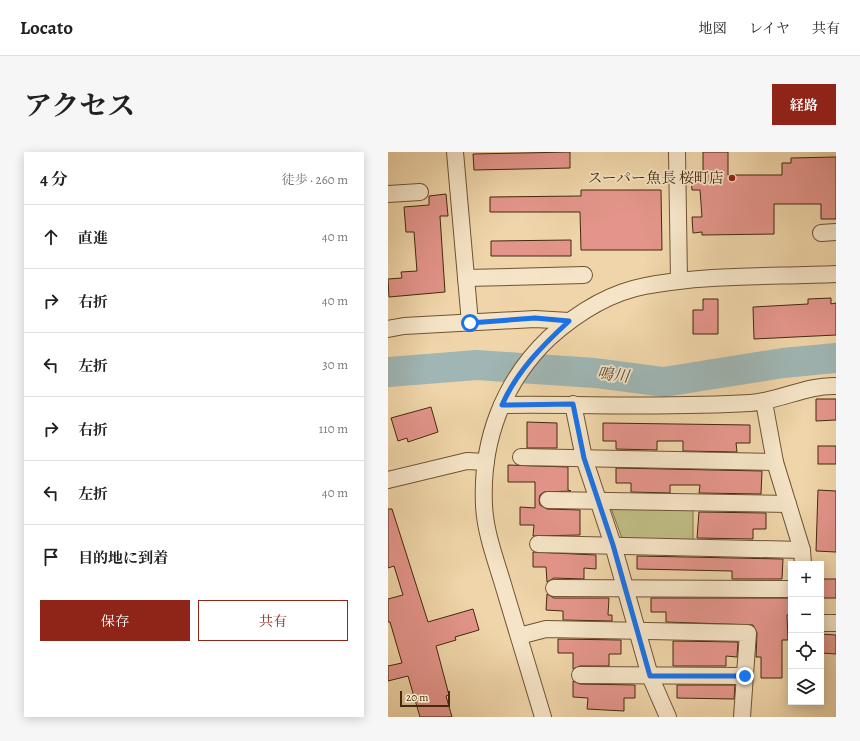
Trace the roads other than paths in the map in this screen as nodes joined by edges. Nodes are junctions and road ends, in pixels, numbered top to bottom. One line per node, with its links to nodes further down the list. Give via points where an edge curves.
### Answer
1 (455, 152): 7 (street)
2 (677, 152): 8 (street)
3 (420, 192): 4 (street)
4 (388, 194)
5 (584, 274): 7 (street)
6 (836, 274): 8 (street)
7 (466, 278): 10 (street)
8 (679, 280): 9 (street, via 643,286 611,296)
9 (569, 321): 10 (street, via 535,318); 15 (street, via 538,349 510,386)
10 (470, 323): 11 (street)
11 (388, 329)
12 (836, 386): 13 (street, via 804,389)
13 (764, 402): 14 (street, via 702,406); 19 (street)
14 (573, 404): 15 (street); 17 (street)
15 (502, 405): 18 (street, via 487,446)
16 (521, 457): 17 (street)
17 (584, 458): 19 (street); 22 (street)
18 (486, 462): 20 (street, via 467,461); 33 (street, via 484,506 492,548)
19 (775, 462): 23 (street)
20 (388, 480)
21 (548, 500): 22 (street)
22 (598, 501): 23 (street); 25 (street)
23 (788, 504): 26 (street)
24 (538, 544): 25 (street)
25 (613, 545): 26 (street); 28 (street)
26 (803, 557)
27 (554, 588): 28 (street)
28 (625, 588): 29 (street); 32 (street)
29 (788, 590)
30 (824, 623): 31 (street)
31 (836, 623)
32 (637, 630): 33 (street, via 546,629); 35 (street); 36 (street, via 748,633)
33 (519, 636): 37 (street)
34 (580, 675): 35 (street)
35 (650, 676): 36 (street); 38 (street)
36 (745, 676): 39 (street)
37 (542, 717)
38 (668, 717)
39 (742, 717)

